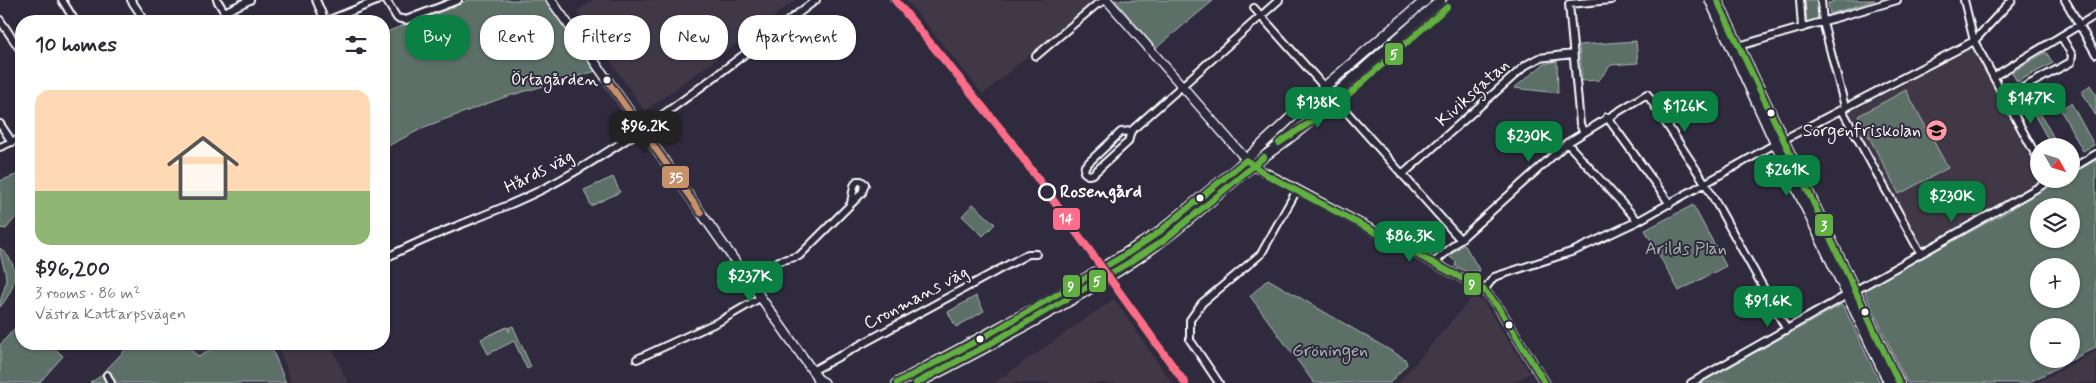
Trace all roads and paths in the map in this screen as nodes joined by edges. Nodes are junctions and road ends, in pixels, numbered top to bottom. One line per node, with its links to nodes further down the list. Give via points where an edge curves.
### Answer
1 (62, 0): 27 (street)
2 (131, 0): 28 (street)
3 (217, 0): 26 (street)
4 (250, 0): 26 (street)
5 (316, 0): 30 (street)
6 (379, 0): 31 (street)
7 (386, 0): 8 (street, via 397,18 406,20)
8 (458, 0)
9 (551, 0): 53 (street)
10 (816, 0): 53 (street, Hårds väg)
11 (1106, 0): 44 (street); 46 (street)
12 (1279, 0): 33 (street)
13 (1426, 0): 47 (main road)
14 (1441, 0): 48 (main road)
15 (1611, 0): 42 (street, via 1569,4)
16 (1710, 0): 58 (main road)
17 (1717, 0): 41 (main road)
18 (1800, 0): 37 (street)
19 (1821, 0): 35 (street)
20 (1897, 0): 24 (street)
21 (1964, 0): 39 (street)
22 (2012, 0): 39 (street)
23 (2065, 0): 36 (street)
24 (1885, 2): 35 (street)
25 (1254, 8): 33 (street)
26 (224, 12): 29 (street)
27 (71, 15)
28 (141, 15)
29 (226, 15)
30 (323, 15)
31 (341, 15)
32 (2096, 15): 36 (street)
33 (1261, 16): 46 (street); 47 (street)
34 (0, 20): 40 (street)
35 (1823, 22): 37 (street); 50 (street)
36 (2079, 25): 38 (street); 43 (street)
37 (1802, 28): 41 (street)
38 (2060, 36): 45 (street); 49 (street, via 2072,55 2071,62)
39 (1974, 41): 45 (street); 50 (street)
40 (15, 43)
41 (1739, 46): 58 (main road)
42 (1573, 54): 55 (street); 65 (street, Kiviksgatan, via 1539,58 1526,65)
43 (2096, 54)
44 (1036, 56)
45 (1993, 77): 49 (street)
46 (1181, 86): 54 (street); 64 (street)
47 (1326, 88): 48 (street); 64 (main road, via 1287,120)
48 (1333, 96): 64 (main road, via 1320,112); 65 (street)
49 (2004, 98): 60 (street)
50 (1844, 108): 58 (street); 73 (street)
51 (1607, 117): 55 (street); 66 (street, via 1647,94); 70 (street)
52 (0, 124): 57 (street)
53 (641, 130): 75 (street, Hårds väg, via 542,189); 77 (street)
54 (1131, 131): 54 (street, via 1121,132 1085,166 1084,172 1093,174 1128,142)
55 (1583, 131): 59 (street)
56 (15, 141): 57 (street)
57 (12, 142): 61 (street)
58 (1779, 142): 66 (street); 79 (main road)
59 (1567, 143): 71 (street); 72 (street)
60 (2030, 146)
61 (0, 147)
62 (2096, 154): 63 (street)
63 (2080, 163)
64 (1250, 164): 68 (street); 86 (main road, via 1125,255 1014,321); 87 (main road, via 1203,210 1134,261)
65 (1402, 175): 72 (street)
66 (1705, 183): 70 (street); 81 (street)
67 (2036, 188): 73 (street)
68 (1297, 190): 76 (street); 88 (street, via 1261,254 1202,304 1190,320 1190,340)
69 (851, 204): 77 (street, via 799,256 779,261)
70 (1670, 204): 71 (street)
71 (1638, 221): 78 (street, via 1574,251 1494,277)
72 (1459, 238): 76 (street)
73 (1920, 252): 79 (street)
74 (1036, 254): 84 (street, Cronmans väg, via 1028,254)
75 (390, 256)
76 (1434, 263): 78 (street)
77 (749, 282): 80 (street)
78 (1484, 290): 89 (street, via 1499,308)
79 (1851, 292): 81 (street); 91 (main road); 92 (main road)
80 (760, 298): 82 (street, via 720,321); 84 (street)
81 (1787, 330): 90 (street)
82 (637, 359)
83 (107, 375): 85 (street)
84 (818, 380)
85 (111, 383)
86 (898, 383)
87 (918, 383)
88 (1218, 383)
89 (1545, 383)
90 (1691, 383)
91 (1889, 383)
92 (1899, 383)

